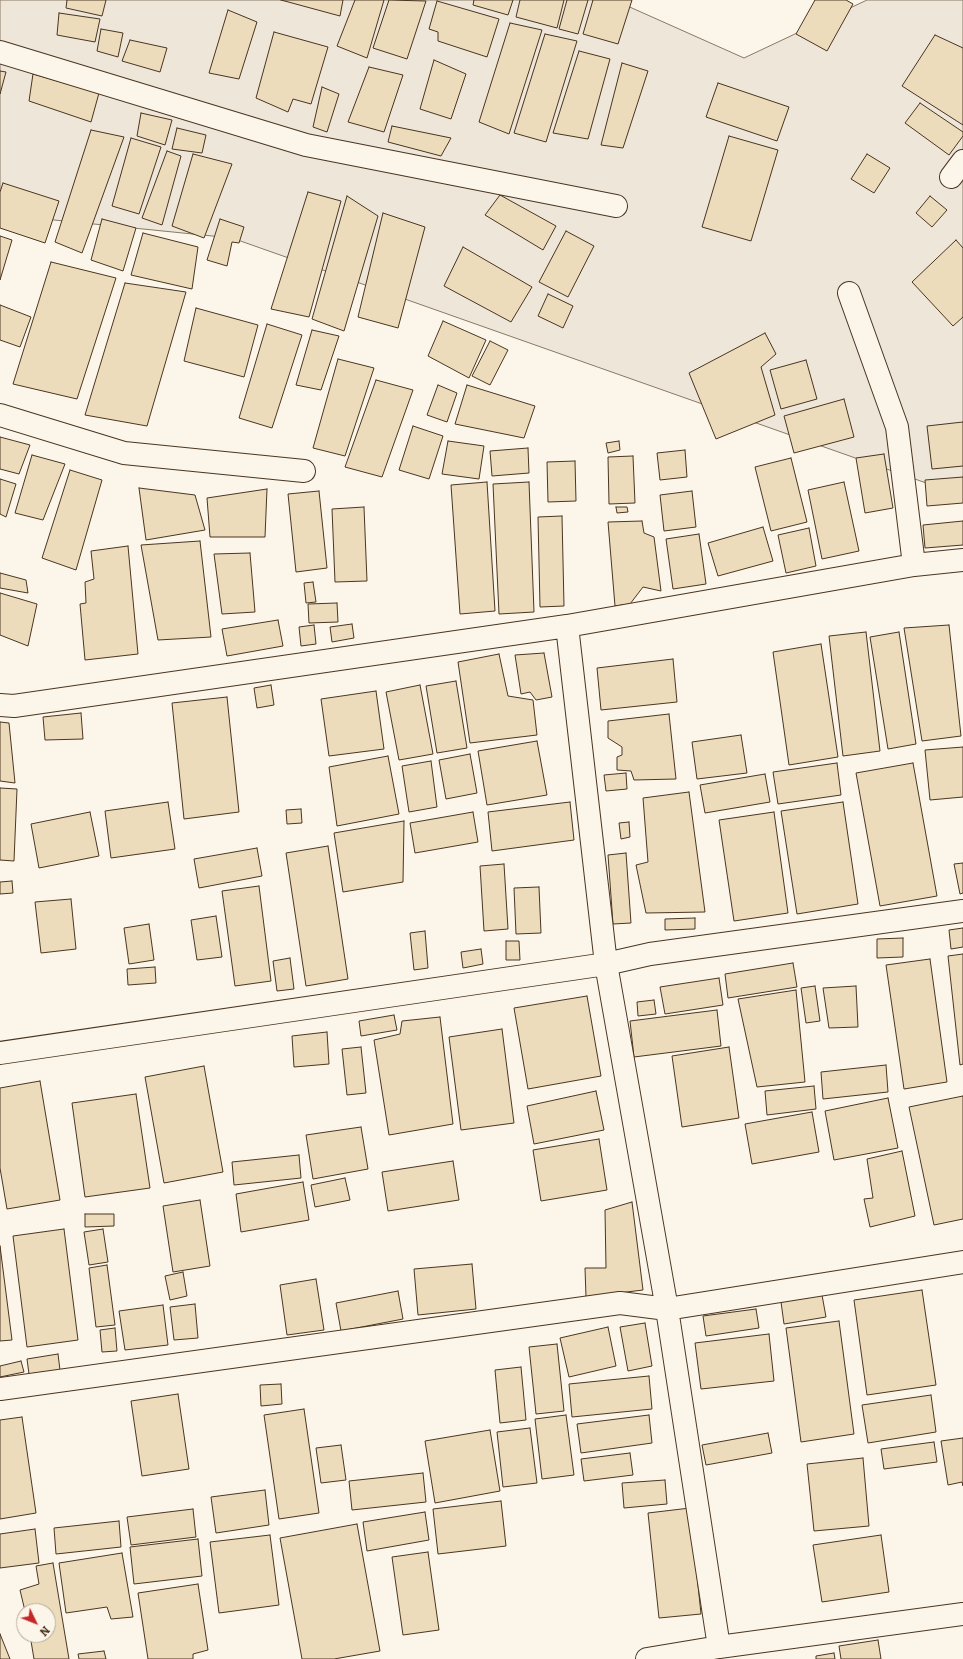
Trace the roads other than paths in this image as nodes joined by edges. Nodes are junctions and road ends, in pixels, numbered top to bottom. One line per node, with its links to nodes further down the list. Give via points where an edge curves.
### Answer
1 (0, 52): 2 (street, via 306,145)
2 (616, 206)
3 (849, 293): 7 (street, via 897,428)
4 (0, 414): 5 (street, via 124,453)
5 (304, 471)
6 (963, 560): 7 (street)
7 (914, 565): 8 (street)
8 (567, 626): 9 (street, via 22,705); 11 (street)
9 (0, 705)
10 (963, 911): 11 (street, via 650,954)
11 (606, 964): 12 (street); 14 (street)
12 (0, 1053)
13 (963, 1262): 14 (street)
14 (667, 1309): 15 (street, via 620,1303); 17 (street)
15 (0, 1389)
16 (963, 1614): 17 (street)
17 (719, 1647): 18 (street)
18 (647, 1659)

